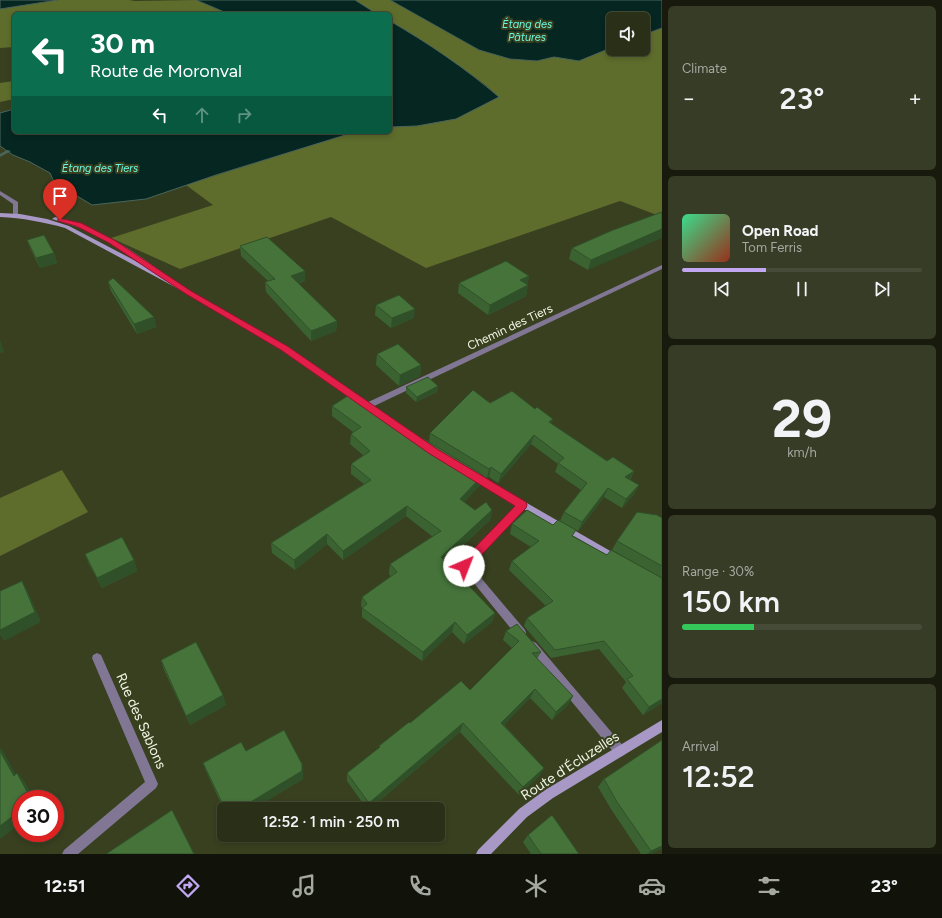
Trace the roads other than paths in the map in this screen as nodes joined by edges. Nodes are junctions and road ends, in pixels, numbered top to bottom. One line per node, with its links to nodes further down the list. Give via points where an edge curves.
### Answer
1 (0, 193): 3 (street, via 16,203)
2 (0, 215): 3 (street)
3 (16, 216): 5 (street, via 47,221 67,228 188,292 284,348)
4 (662, 267): 5 (street, Chemin des Tiers)
5 (367, 406): 6 (street)
6 (433, 451)
7 (467, 472): 8 (street)
8 (522, 505): 9 (street); 12 (street, via 464,566)
9 (622, 562)
10 (97, 658): 13 (street, Rue des Sablons, via 152,784)
11 (662, 726): 12 (street, Route d'Écluzelles)
12 (620, 751): 14 (street, Route d'Écluzelles, via 523,813)
13 (68, 854)
14 (482, 854)

